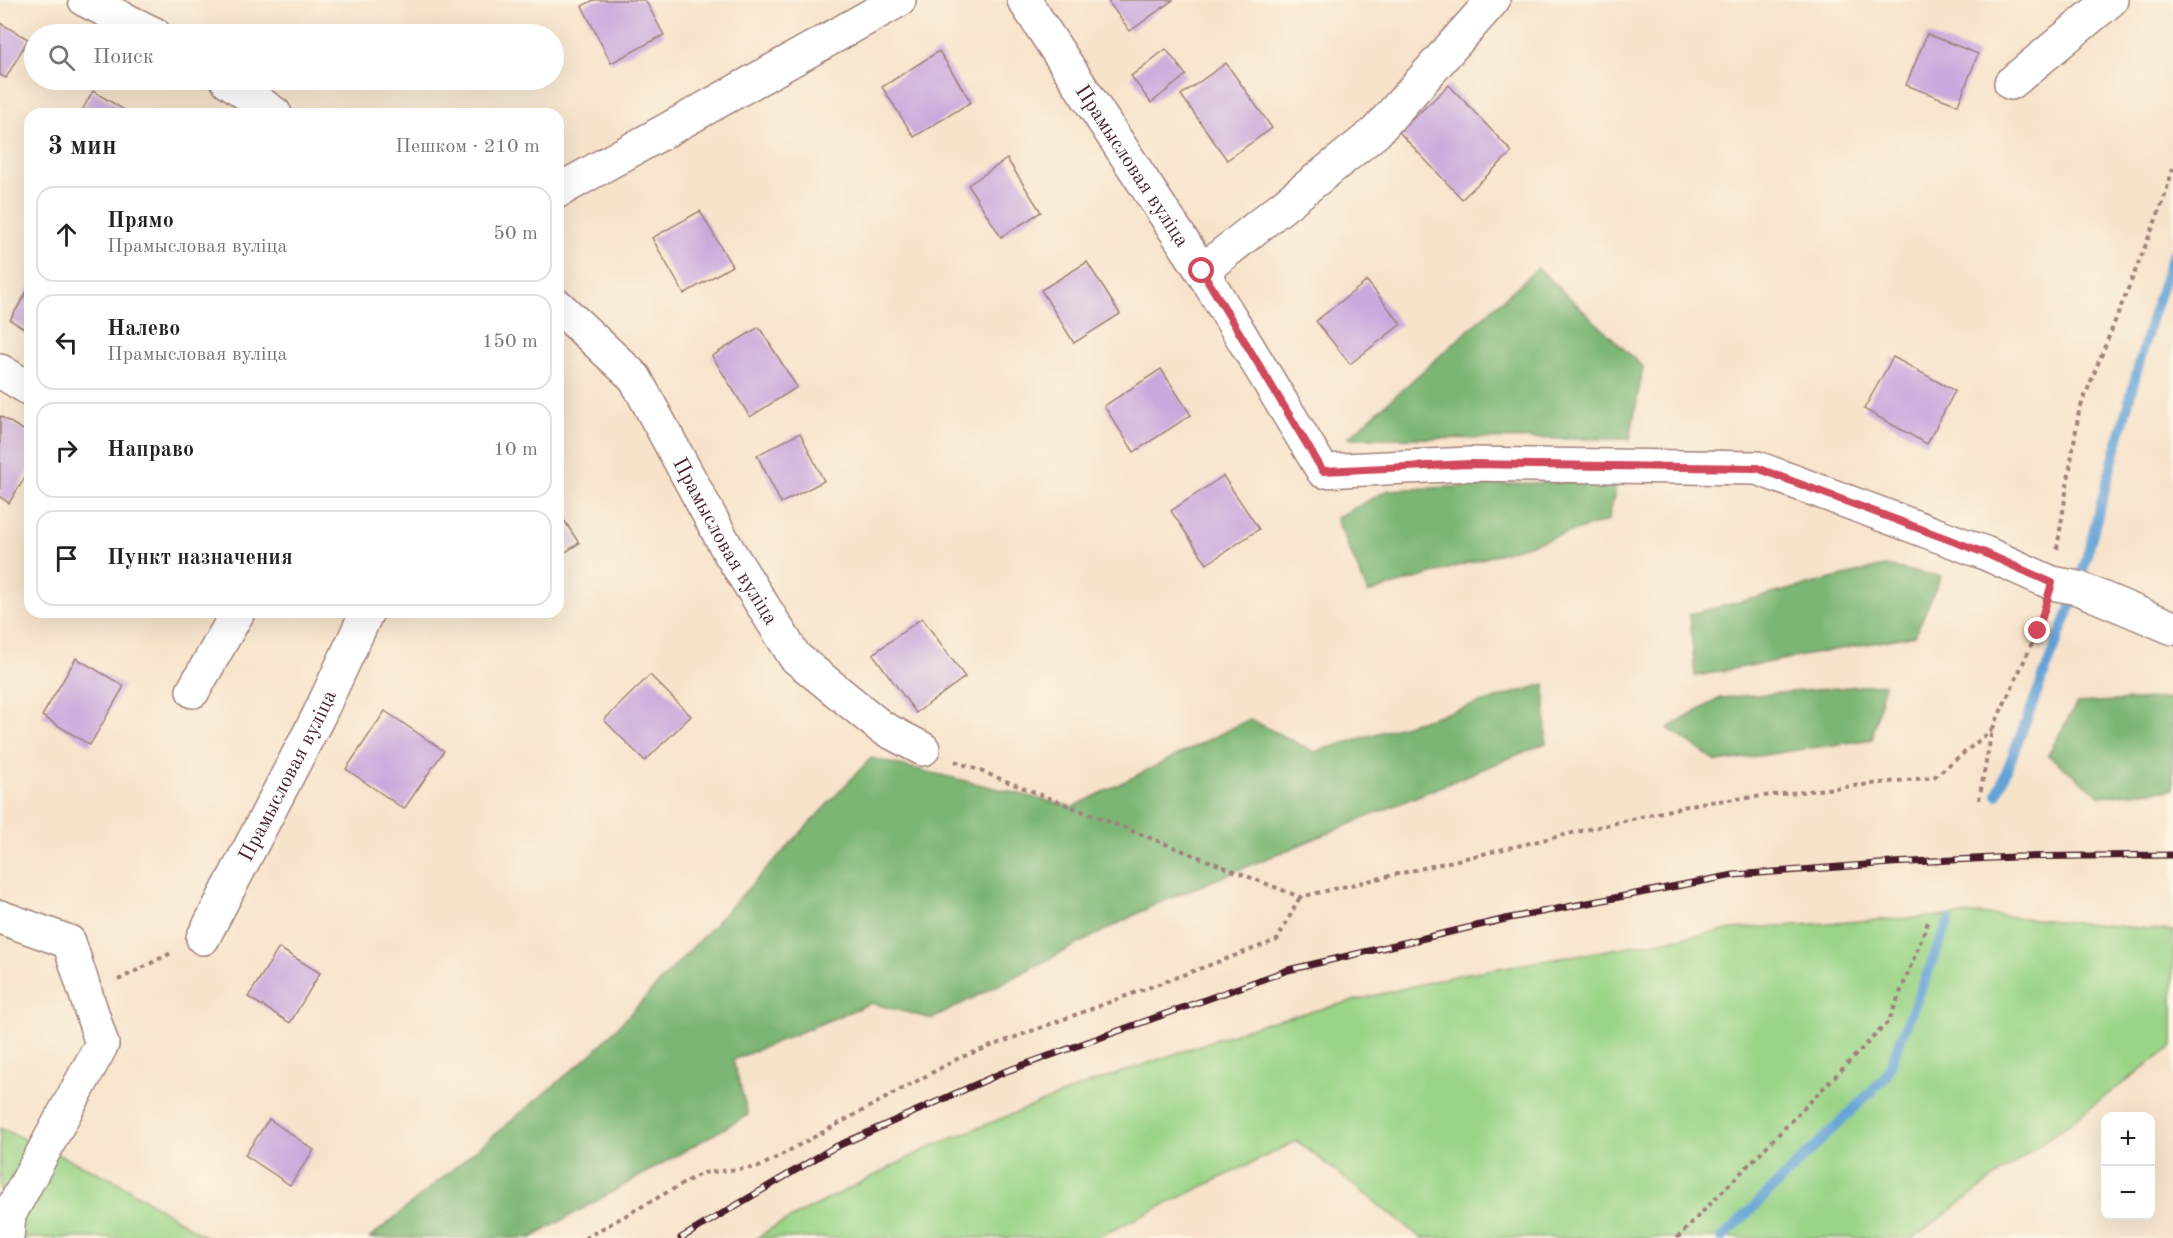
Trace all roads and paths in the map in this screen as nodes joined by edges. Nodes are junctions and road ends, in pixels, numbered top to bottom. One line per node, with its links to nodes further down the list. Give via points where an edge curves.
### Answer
1 (85, 0): 6 (street)
2 (899, 0): 11 (street)
3 (1024, 0): 12 (street, Прамысловая вуліца)
4 (1493, 0): 12 (street, via 1376,132)
5 (2111, 0): 7 (street)
6 (134, 24)
7 (2011, 83)
8 (241, 90): 9 (street)
9 (267, 108)
10 (2173, 168): 16 (path, via 2079,411)
11 (564, 188)
12 (1202, 271): 16 (street, Прамысловая вуліца, via 1323,471 1469,464 1757,468 1985,553)
13 (564, 312): 22 (street, Прамысловая вуліца, via 635,378 728,550 795,657 881,727)
14 (0, 371): 15 (street)
15 (24, 385)
16 (2052, 583): 19 (street, Прамысловая вуліца, via 2078,588); 21 (path, via 2038,631)
17 (234, 618): 20 (street)
18 (364, 618): 27 (street, Прамысловая вуліца, via 319,715)
19 (2173, 628)
20 (193, 691)
21 (1992, 730): 23 (path); 24 (path, via 1934,777 1700,803)
22 (923, 749): 24 (path)
23 (1979, 800)
24 (1300, 897): 30 (path, via 1277,940 959,1058 759,1167 702,1173)
25 (0, 917): 28 (street, via 69,942)
26 (1928, 922): 31 (path, via 1889,1021)
27 (203, 938): 28 (path)
28 (86, 995): 29 (street, via 102,1044 9,1215)
29 (7, 1238)
30 (585, 1238)
31 (1677, 1238)

